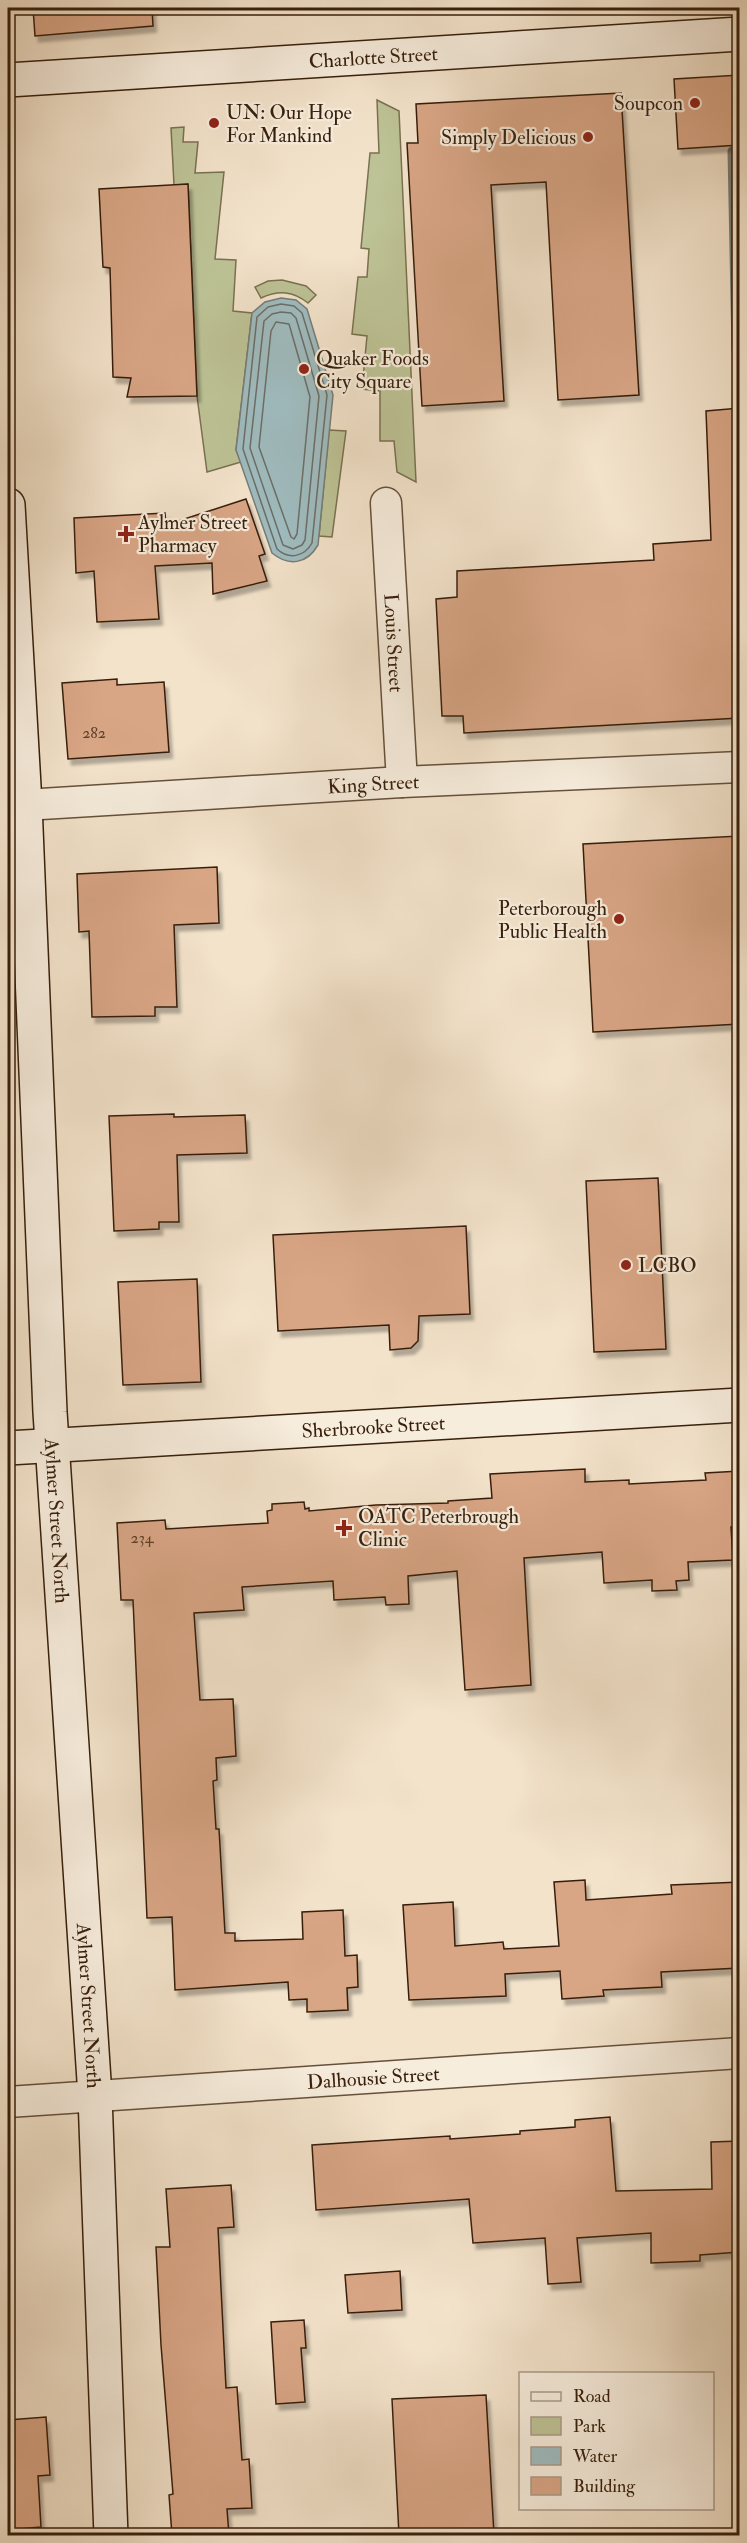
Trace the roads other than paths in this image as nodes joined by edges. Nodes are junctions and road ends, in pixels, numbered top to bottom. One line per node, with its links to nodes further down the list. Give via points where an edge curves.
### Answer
1 (740, 34): 2 (street, Charlotte Street)
2 (8, 80)
3 (386, 503): 6 (street, Louis Street)
4 (8, 505): 7 (street, Aylmer Street North)
5 (740, 767): 6 (street, King Street)
6 (402, 782): 7 (street, King Street)
7 (16, 805): 9 (street, Aylmer Street North)
8 (740, 1405): 9 (street, Sherbrooke Street)
9 (51, 1446): 10 (street, Sherbrooke Street); 12 (street, Aylmer Street North)
10 (8, 1448)
11 (740, 2053): 12 (street, Dalhousie Street)
12 (95, 2096): 13 (street, Dalhousie Street); 14 (street, Aylmer Street North)
13 (8, 2102)
14 (111, 2535)

